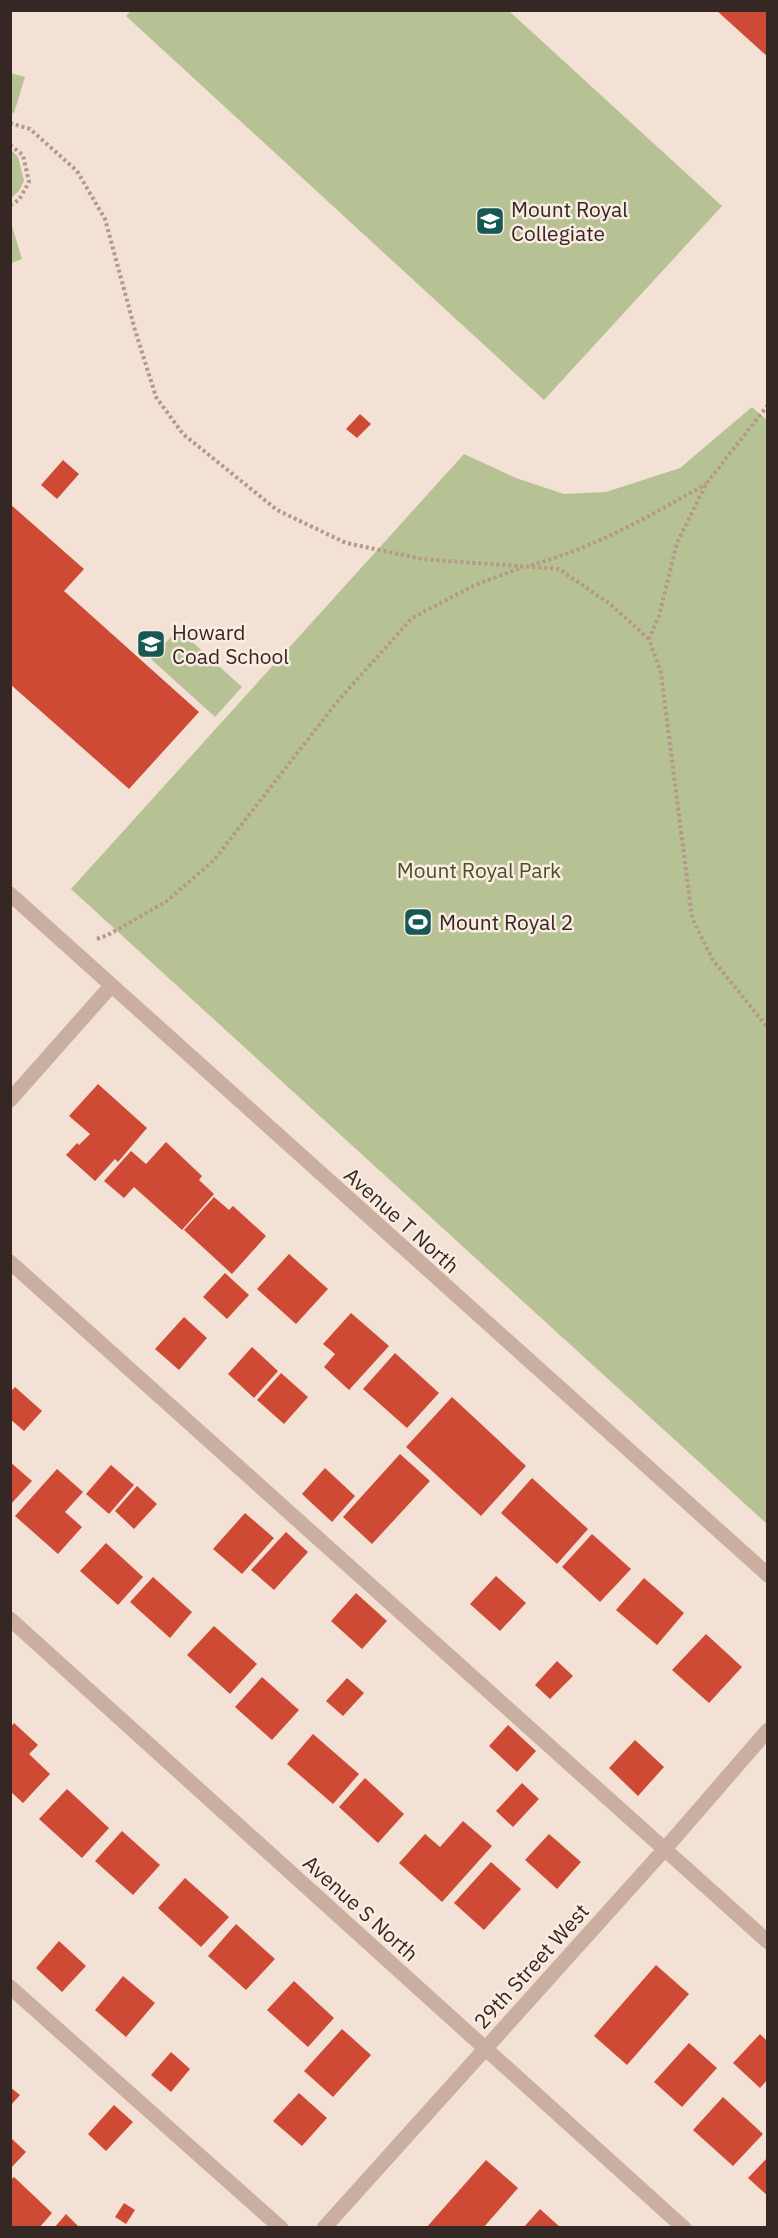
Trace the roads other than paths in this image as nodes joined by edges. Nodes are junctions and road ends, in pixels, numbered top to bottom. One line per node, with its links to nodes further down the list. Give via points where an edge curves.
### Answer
1 (10, 894): 2 (street, Avenue T North)
2 (111, 986): 3 (street); 5 (street, Avenue T North)
3 (10, 1100)
4 (10, 1262): 8 (street)
5 (768, 1575)
6 (10, 1620): 11 (street, Avenue S North)
7 (768, 1730): 8 (street, 29th Street West)
8 (664, 1850): 9 (street); 11 (street, 29th Street West)
9 (768, 1942)
10 (10, 1987): 12 (street)
11 (485, 2048): 13 (street, 29th Street West); 14 (street, Avenue S North)
12 (281, 2228)
13 (324, 2228)
14 (684, 2228)

